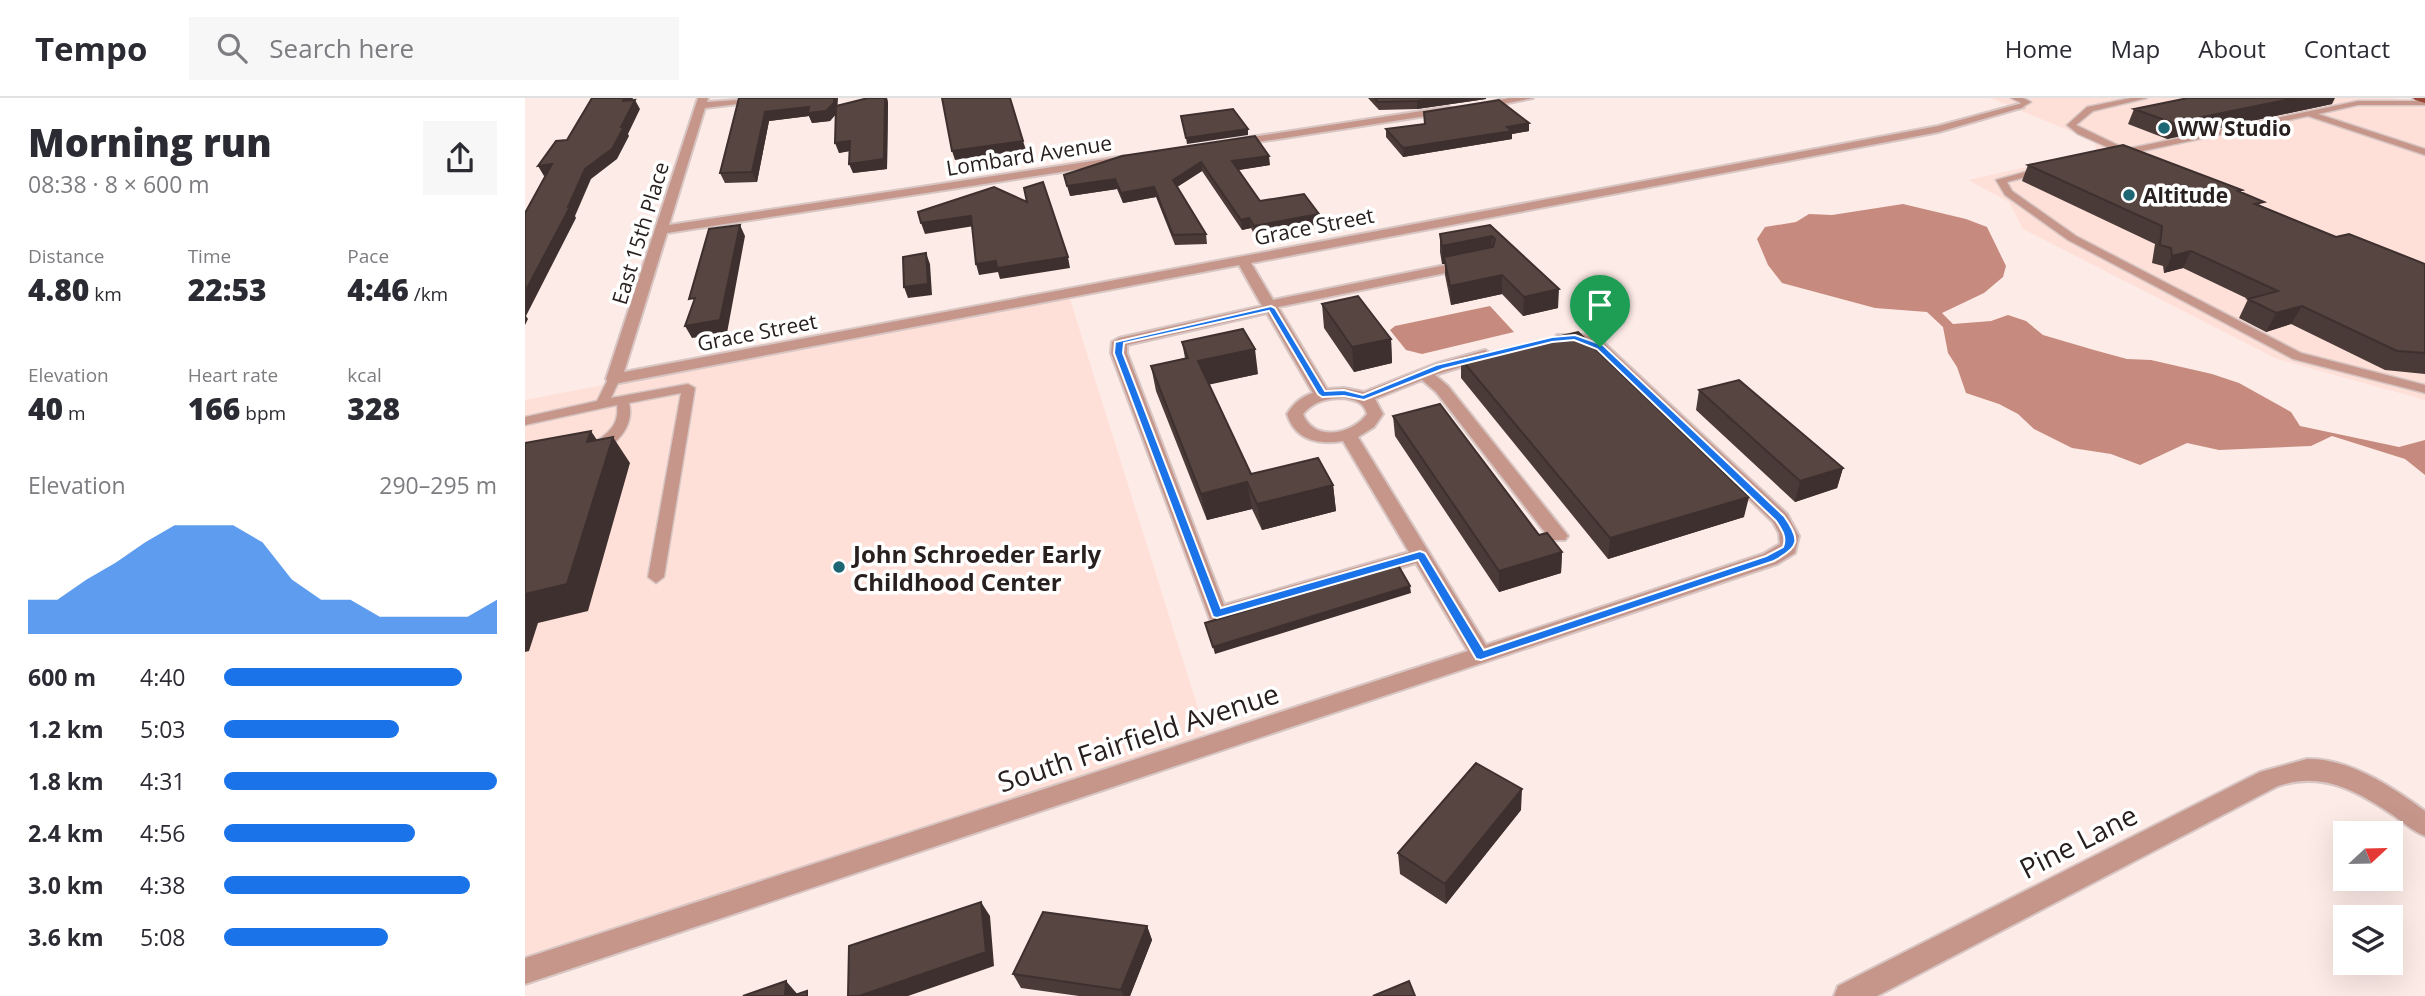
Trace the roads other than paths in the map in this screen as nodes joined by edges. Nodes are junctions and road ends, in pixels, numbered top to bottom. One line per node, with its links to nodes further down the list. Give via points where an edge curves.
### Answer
1 (762, 98): 7 (street)
2 (1528, 98): 11 (street)
3 (2143, 98): 12 (lane, via 2089,109 2071,125)
4 (2343, 98): 6 (lane)
5 (2418, 98): 8 (main road)
6 (2360, 100): 8 (lane); 10 (lane)
7 (701, 102): 18 (street, East 15th Place)
8 (2425, 102)
9 (2017, 103): 19 (street, Grace Street, via 1939,129)
10 (2308, 113): 12 (lane); 13 (lane)
11 (1225, 144)
12 (2124, 152): 15 (lane); 16 (lane)
13 (2425, 152)
14 (1143, 157): 18 (street, Lombard Avenue)
15 (2097, 158)
16 (2147, 162)
17 (2056, 167): 26 (lane, via 2001,180 2008,193 2072,237 2297,356)
18 (660, 230): 25 (street, East 15th Place)
19 (1242, 259): 21 (street); 25 (street, Grace Street)
20 (1487, 260): 21 (street)
21 (1270, 307): 27 (street); 35 (street, via 1119,342 1119,353 1217,614)
22 (1539, 342): 37 (street, South Fairfield Avenue, via 1575,338 1600,347 1780,519 1791,541 1788,549 1770,559)
23 (1500, 352): 24 (street)
24 (1425, 374): 28 (street); 34 (street, via 1443,388)
25 (614, 379): 30 (lane)
26 (2425, 389)
27 (1322, 394): 28 (street); 32 (street, via 1298,408 1299,427 1314,436)
28 (1364, 398): 32 (street, via 1375,414 1367,427)
29 (622, 400): 30 (lane); 33 (lane, via 626,410 622,426 599,447); 36 (lane, via 688,388)
30 (602, 404): 31 (lane)
31 (525, 421)
32 (1349, 436): 35 (street)
33 (578, 454)
34 (1558, 536)
35 (1420, 555): 37 (street)
36 (656, 578)
37 (1481, 655): 39 (street, South Fairfield Avenue)
38 (2425, 825): 40 (street, Pine Lane, via 2344,777 2313,769 2290,772)
39 (525, 971)
40 (1848, 996)

